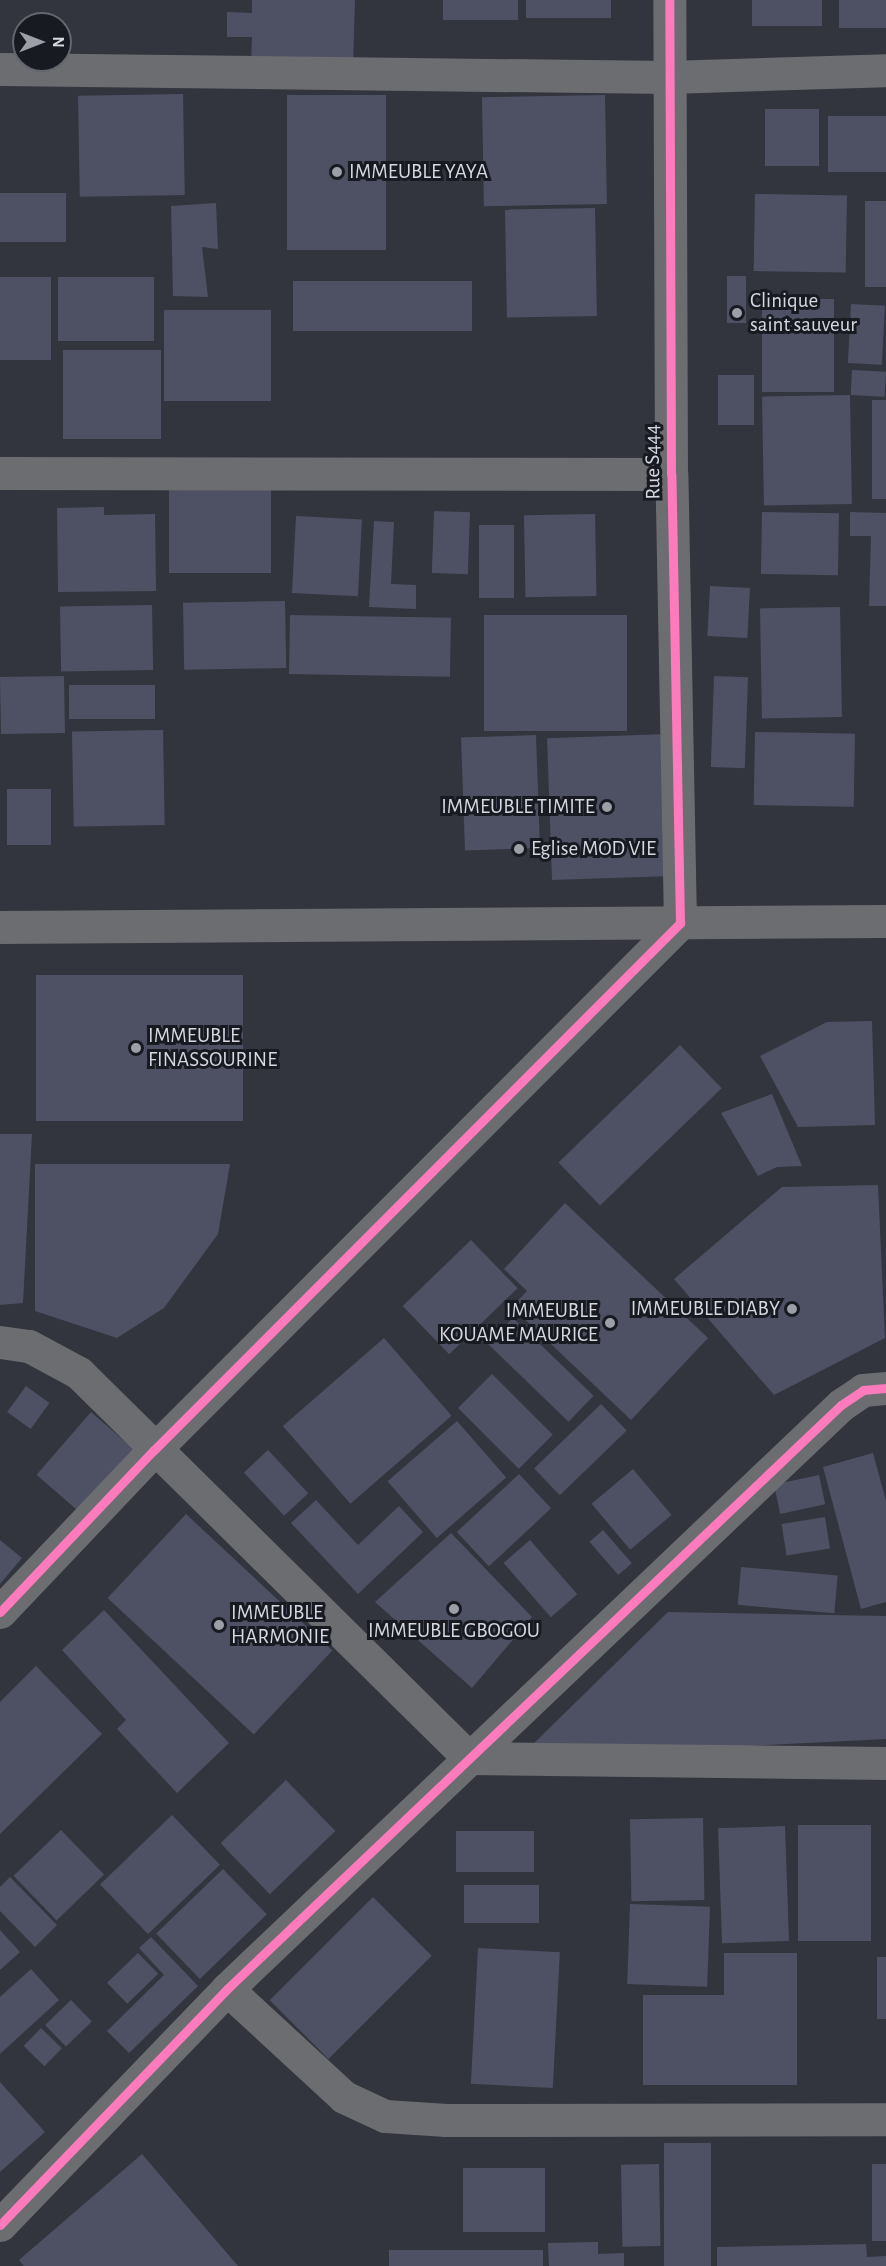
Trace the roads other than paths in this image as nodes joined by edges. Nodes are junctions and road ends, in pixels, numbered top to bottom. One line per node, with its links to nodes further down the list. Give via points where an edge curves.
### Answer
1 (669, 0): 4 (street, Rue S444)
2 (0, 69): 4 (street)
3 (886, 70): 4 (street)
4 (669, 77): 6 (street, Rue S444)
5 (0, 473): 6 (street)
6 (671, 474): 8 (street, Rue S444)
7 (886, 921): 8 (street)
8 (680, 923): 9 (street); 12 (street)
9 (0, 927)
10 (0, 1342): 12 (street, via 29,1346 80,1373)
11 (886, 1388): 14 (street, via 863,1390 841,1405)
12 (154, 1450): 13 (street); 14 (street)
13 (0, 1612)
14 (469, 1758): 15 (street); 16 (street)
15 (886, 1763)
16 (227, 1989): 17 (street, via 344,2097 385,2116 446,2120); 18 (street)
17 (886, 2119)
18 (0, 2225)

